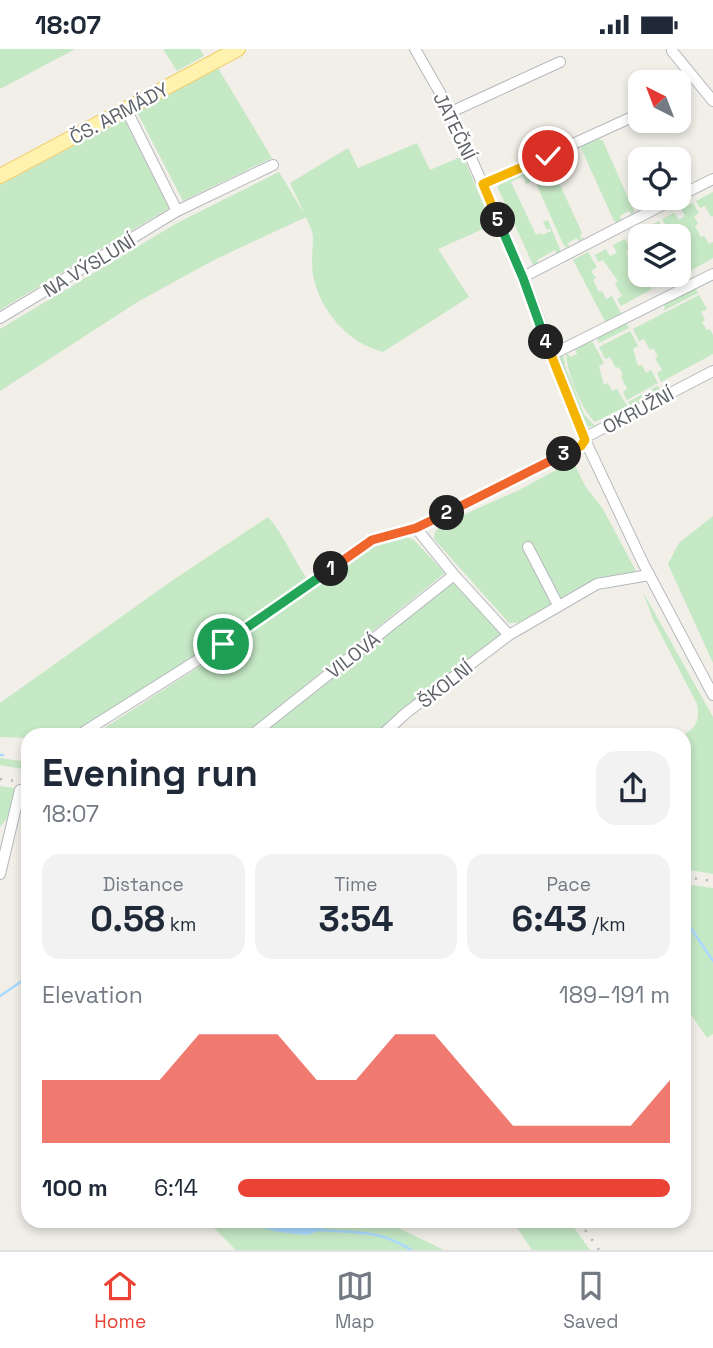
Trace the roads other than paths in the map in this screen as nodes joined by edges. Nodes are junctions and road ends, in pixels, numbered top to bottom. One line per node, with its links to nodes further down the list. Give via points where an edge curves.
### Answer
1 (238, 49): 8 (main road, ČS. ARMÁDY)
2 (415, 49): 9 (street, JATEČNÍ)
3 (672, 51): 6 (street)
4 (692, 56): 6 (street)
5 (560, 62): 9 (street)
6 (680, 63): 7 (street)
7 (713, 101)
8 (126, 109): 12 (main road, ČS. ARMÁDY); 17 (street)
9 (451, 112): 14 (street, JATEČNÍ)
10 (628, 119): 14 (street)
11 (273, 165): 17 (street, NA VÝSLUNÍ)
12 (0, 176)
13 (713, 179): 15 (street)
14 (483, 184): 19 (street, JATEČNÍ)
15 (691, 190)
16 (652, 210): 19 (street)
17 (177, 211): 20 (street, NA VÝSLUNÍ)
18 (713, 274): 21 (street)
19 (523, 278): 21 (street, JATEČNÍ)
20 (0, 318)
21 (551, 355): 23 (street, JATEČNÍ)
22 (713, 371): 23 (street, OKRUŽNÍ)
23 (585, 440): 24 (street); 27 (street, OKRUŽNÍ)
24 (416, 528): 26 (street); 31 (street, via 372,540)
25 (528, 547): 28 (street)
26 (454, 575): 29 (street); 32 (street, VILOVÁ)
27 (649, 575): 28 (street, ŠKOLNÍ, via 608,580); 30 (street, OKRUŽNÍ)
28 (558, 605): 29 (street, ŠKOLNÍ)
29 (509, 635): 33 (street, ŠKOLNÍ)
30 (713, 695)
31 (95, 728)
32 (261, 728)
33 (390, 728)
34 (20, 790): 35 (street)
35 (0, 874)

